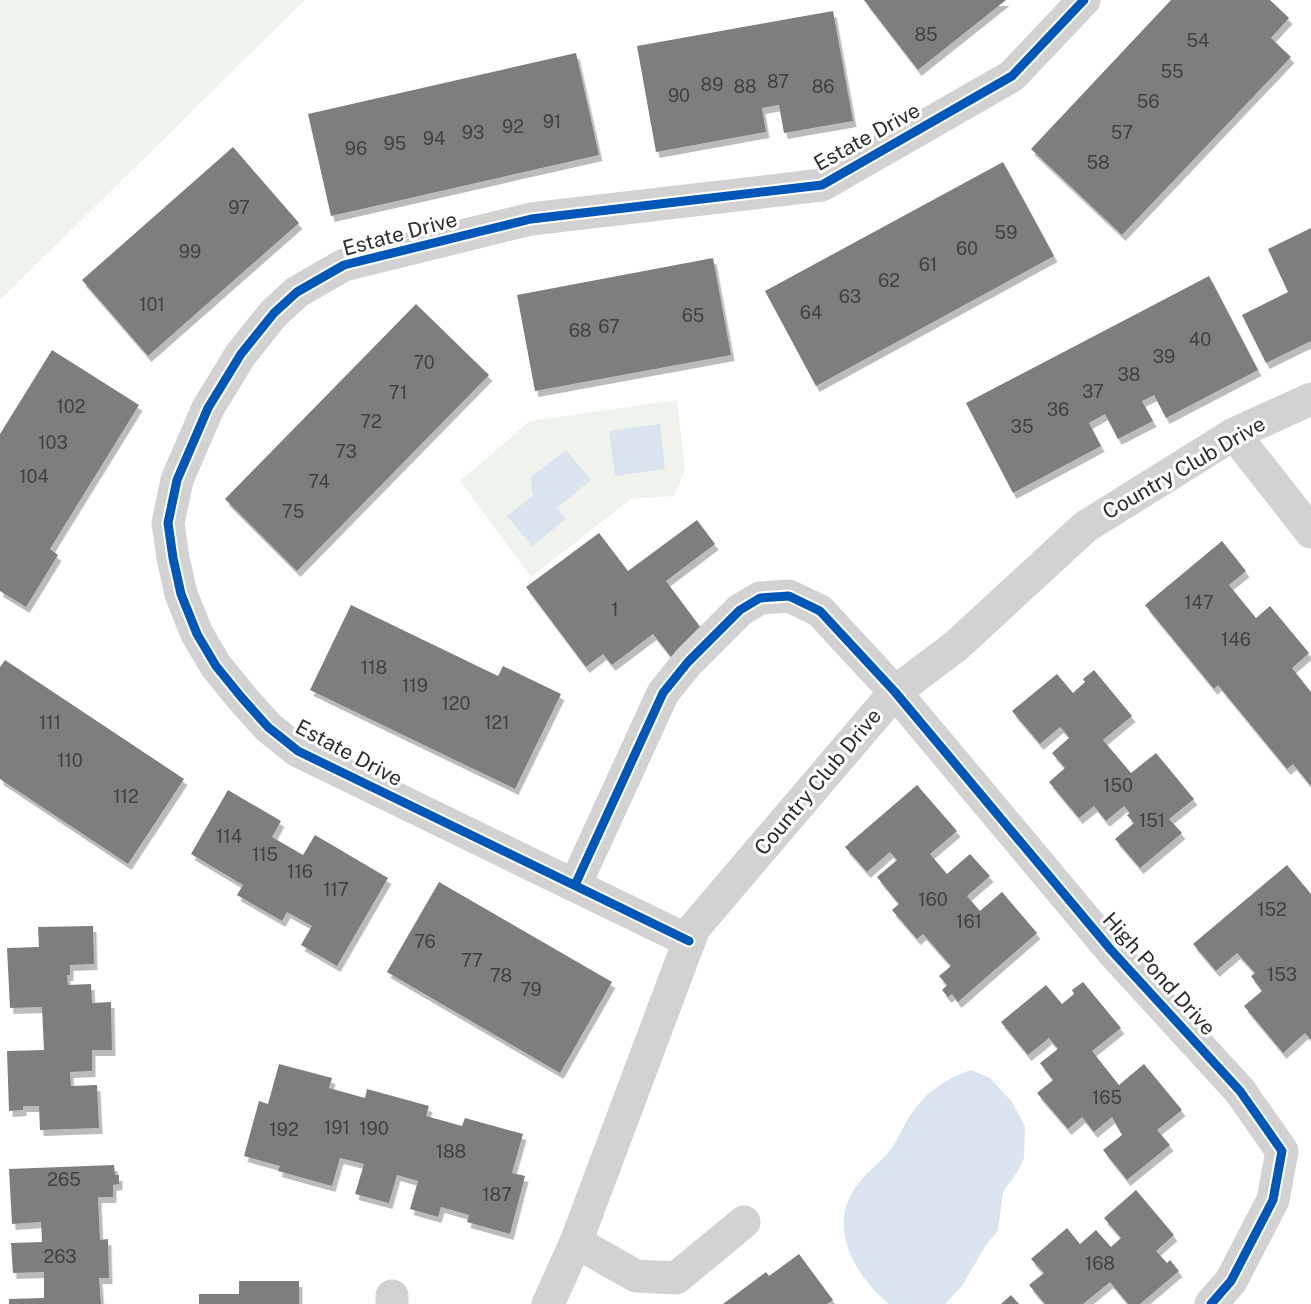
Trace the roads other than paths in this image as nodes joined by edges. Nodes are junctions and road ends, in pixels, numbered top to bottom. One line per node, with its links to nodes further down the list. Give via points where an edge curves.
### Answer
1 (1084, 0): 6 (street, Estate Drive, via 1012,76 822,185 531,219 344,265 297,292 274,313 241,354 208,408 177,480 168,523 181,594 197,634 216,666 268,727 298,751)
2 (1311, 399): 3 (street, Country Club Drive)
3 (1234, 434): 4 (street); 5 (street, Country Club Drive, via 1085,527 956,646)
4 (1311, 532)
5 (895, 692): 6 (street, via 820,611 789,596 760,598 741,610 688,662 663,693); 7 (street, Country Club Drive, via 694,928); 11 (street, High Pond Drive, via 1111,950 1240,1091 1282,1151 1273,1200 1231,1281)
6 (575, 885): 7 (street, Estate Drive)
7 (689, 942): 9 (street, Country Club Drive)
8 (744, 1222): 9 (street, via 676,1278 636,1276)
9 (576, 1242): 10 (street, Country Club Drive)
10 (548, 1304)
11 (1211, 1304)

